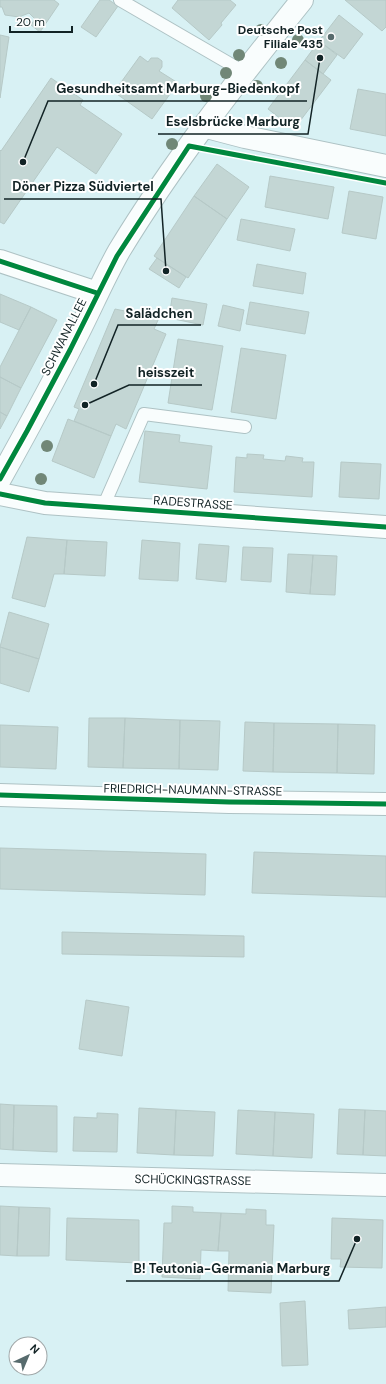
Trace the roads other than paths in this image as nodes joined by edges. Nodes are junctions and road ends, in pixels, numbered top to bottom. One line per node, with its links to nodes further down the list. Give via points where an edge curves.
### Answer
1 (120, 0): 3 (lane)
2 (302, 0): 3 (street, SCHWANALLEE)
3 (244, 72): 4 (street, SCHWANALLEE)
4 (203, 126): 5 (street); 7 (street, SCHWANALLEE, via 120,250)
5 (386, 166)
6 (0, 261): 7 (street)
7 (97, 293): 9 (street, SCHWANALLEE, via 70,350)
8 (245, 426): 11 (lane, via 144,414)
9 (0, 478)
10 (0, 494): 11 (street, RADESTRASSE, via 45,503)
11 (103, 507): 12 (street, RADESTRASSE)
12 (386, 527)
13 (0, 795): 14 (street, FRIEDRICH-NAUMANN-STRASSE)
14 (386, 804)
15 (0, 1175): 16 (street, SCHÜCKINGSTRASSE)
16 (386, 1185)

